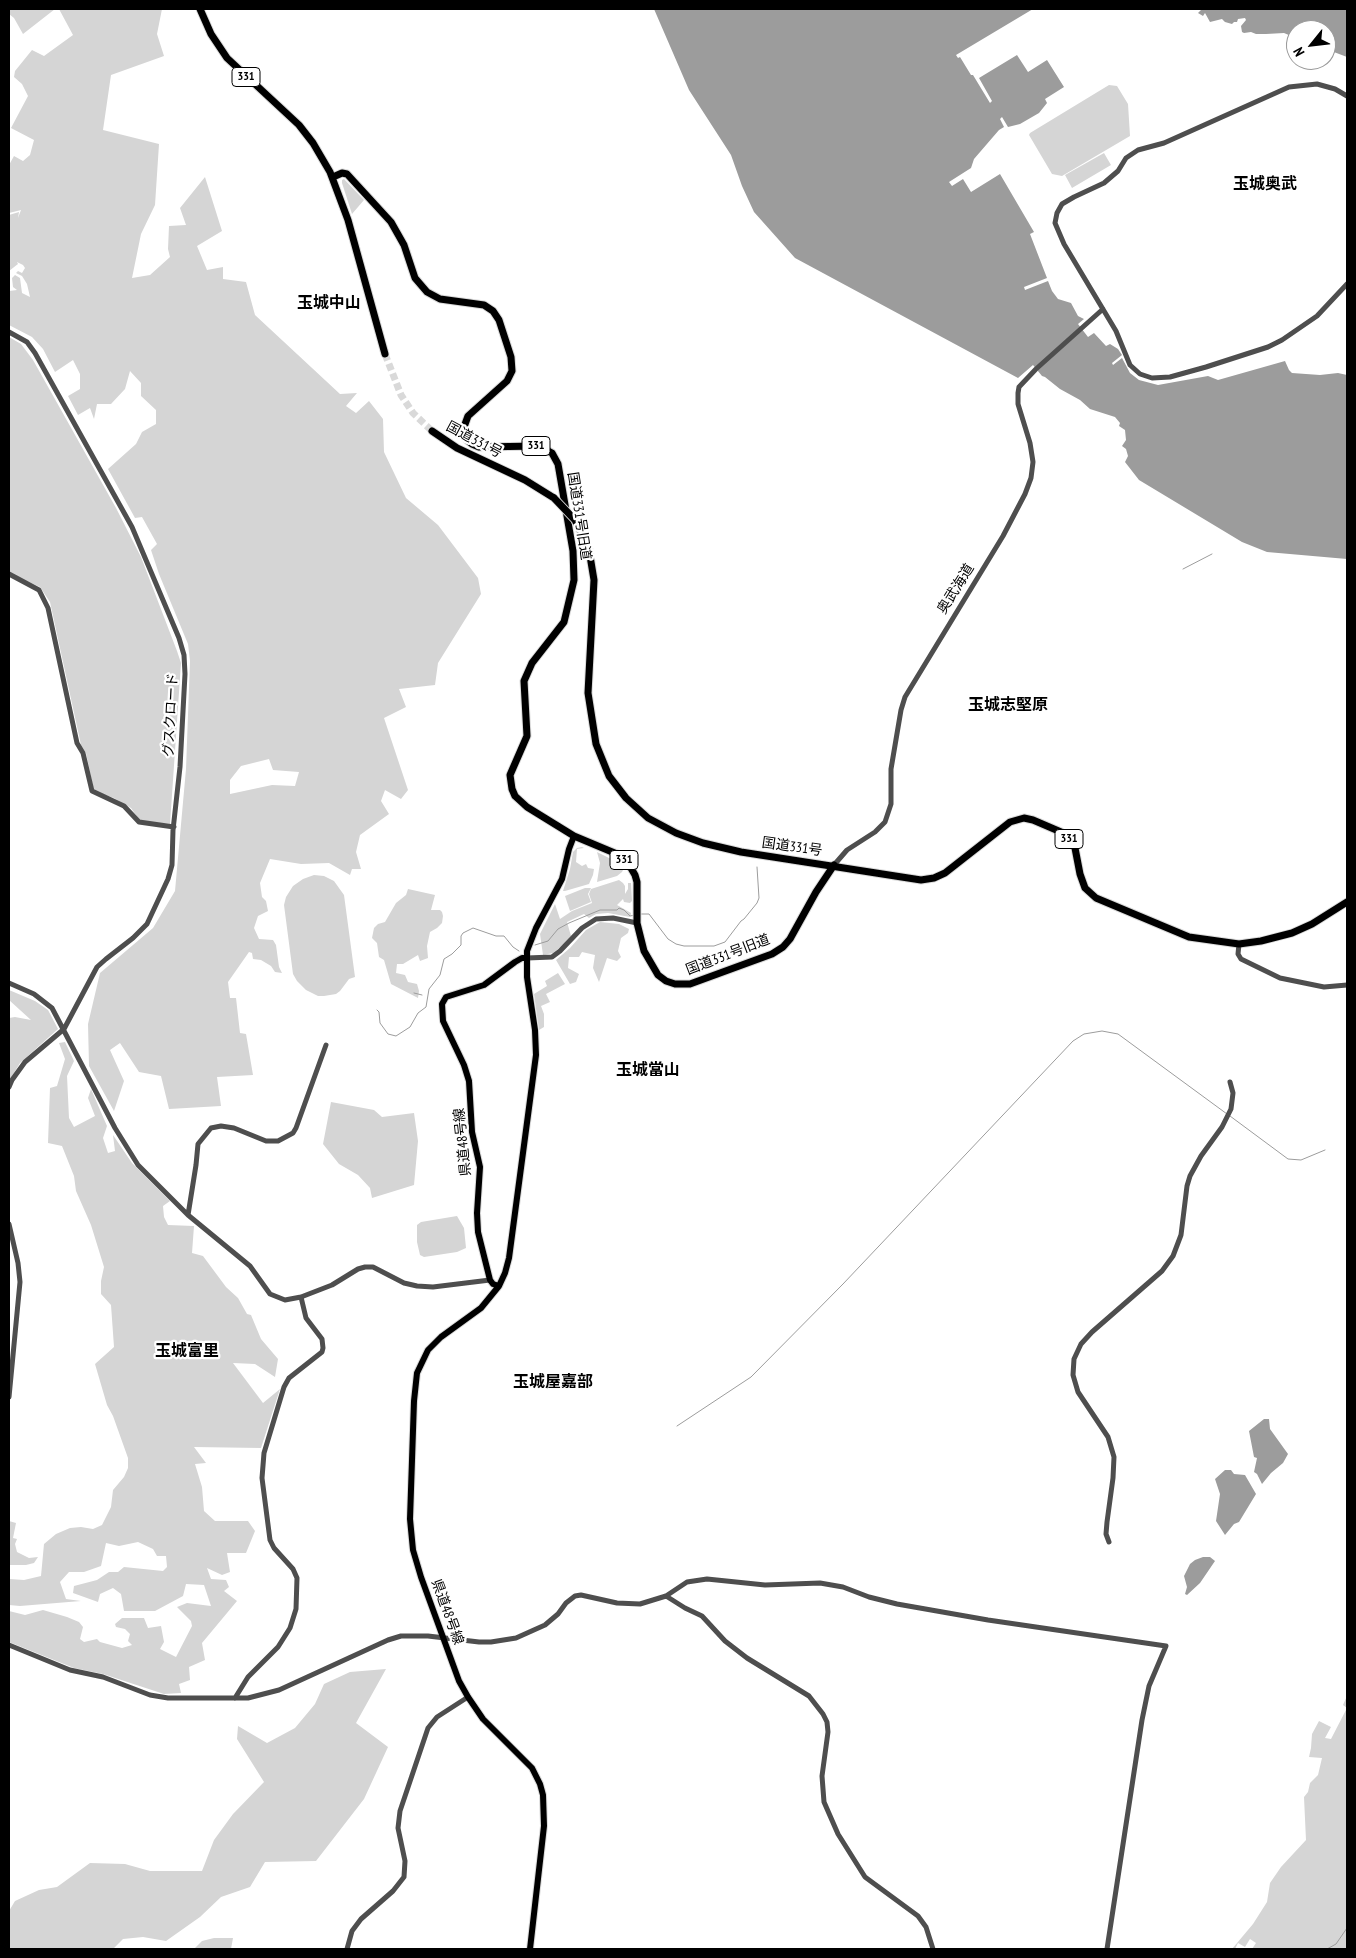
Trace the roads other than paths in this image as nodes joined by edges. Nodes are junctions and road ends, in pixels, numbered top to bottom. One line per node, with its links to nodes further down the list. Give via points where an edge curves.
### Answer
1 (200, 9): 3 (highway, 331, via 227,58 299,125)
2 (1347, 96): 5 (street, via 1317,84 1289,87 1164,143 1138,150 1126,158 1118,171 1104,183 1062,204 1055,226)
3 (333, 177): 7 (highway, 331); 11 (highway, 国道331号旧道 / 331, via 347,174 391,222 404,245 415,278 427,292 440,299 484,305 499,320 512,371 507,381 466,419 464,430 467,440 479,447 539,446 552,453 558,464 573,551 574,580 564,622 525,675 527,736 510,775 512,789 521,802)
4 (1347, 284): 5 (street, via 1317,316 1282,340 1170,377 1140,374 1130,365)
5 (1103, 309): 12 (street, 奥武海道, via 1022,383 1018,404 1033,462 1026,494 905,696 891,769 891,804 885,822 847,850)
6 (9, 332): 10 (street, グスクロード, via 27,342 35,353 87,445 140,545 182,648 185,674)
7 (385, 354)
8 (432, 431): 12 (highway, 国道331号 / 331, bridge, via 457,448 539,486 576,520 594,570 589,706 596,744 612,781 636,808 660,825 703,843 741,852)
9 (9, 574): 10 (street, via 40,590 48,608 77,743 83,753 92,791 124,806 139,822)
10 (174, 827): 19 (street, グスクロード, via 170,872 153,914 142,930 97,967)
11 (574, 836): 14 (highway, 国道331号旧道 / 331, via 617,854 628,864 637,882); 16 (main road, 県道48号線, via 562,879 536,928)
12 (834, 865): 14 (highway, 国道331号旧道 / 331, via 783,947 690,984 670,983 656,972 642,944); 15 (highway, 国道331号 / 331, via 921,880 934,878 1010,822 1024,818 1061,832 1068,838 1075,848 1085,888 1096,898 1189,937)
13 (1347, 902): 15 (highway, 国道331号 / 331, via 1292,933)
14 (637, 917): 16 (street, via 596,919 552,957)
15 (1239, 944): 18 (street, via 1241,959 1280,978 1324,988)
16 (527, 958): 25 (main road, 県道48号線, via 516,961 484,985 446,997 442,1004 443,1021 469,1081 472,1132 480,1167 477,1223); 26 (main road, 県道48号線, via 536,1042 535,1069 509,1258)
17 (9, 983): 19 (street, via 44,1000)
18 (1347, 984)
19 (64, 1028): 22 (street, グスクロード, via 25,1062); 23 (street, via 115,1128 138,1165)
20 (326, 1046): 23 (street, via 292,1132 278,1141 266,1141 234,1128 211,1128 198,1144)
21 (1230, 1082): 29 (street, via 1233,1093 1231,1109 1190,1176 1182,1235 1173,1256 1162,1270 1092,1332 1074,1359 1073,1375 1078,1392 1108,1437 1114,1457 1106,1534)
22 (9, 1088)
23 (188, 1215): 27 (street, via 250,1266 270,1294 285,1300)
24 (9, 1224): 28 (street, via 20,1282)
25 (490, 1280): 26 (main road); 27 (street, via 418,1286 365,1267)
26 (499, 1286): 31 (main road, 県道48号線, via 481,1308 428,1350 415,1382 410,1509 412,1540 419,1570)
27 (301, 1297): 34 (street, via 306,1318 322,1339 323,1348 289,1378 284,1387 264,1453 262,1478 270,1540 297,1578 296,1608 290,1628 278,1647 248,1677)
28 (9, 1398)
29 (1109, 1542)
30 (666, 1596): 31 (street, via 640,1604 581,1595 571,1598 545,1625 525,1636 491,1642); 37 (street, via 702,1616 725,1641 747,1658 809,1696 823,1714 828,1732 822,1776 824,1802 838,1834 865,1877 918,1916); 38 (street, via 687,1582 707,1579 764,1585 820,1583 897,1604 1166,1646 1149,1686 1142,1720)
31 (444, 1639): 33 (main road, 県道48号線); 34 (street, via 402,1636 280,1690 256,1697)
32 (9, 1645): 34 (street, via 70,1670 103,1677 150,1695)
33 (468, 1697): 35 (street, via 442,1713 428,1728 400,1811 399,1838 405,1861 404,1877 361,1919 352,1931); 36 (main road, 県道48号線, via 483,1719 532,1768 544,1795 544,1826)
34 (235, 1698)
35 (347, 1949)
36 (530, 1949)
37 (933, 1949)
38 (1107, 1949)

